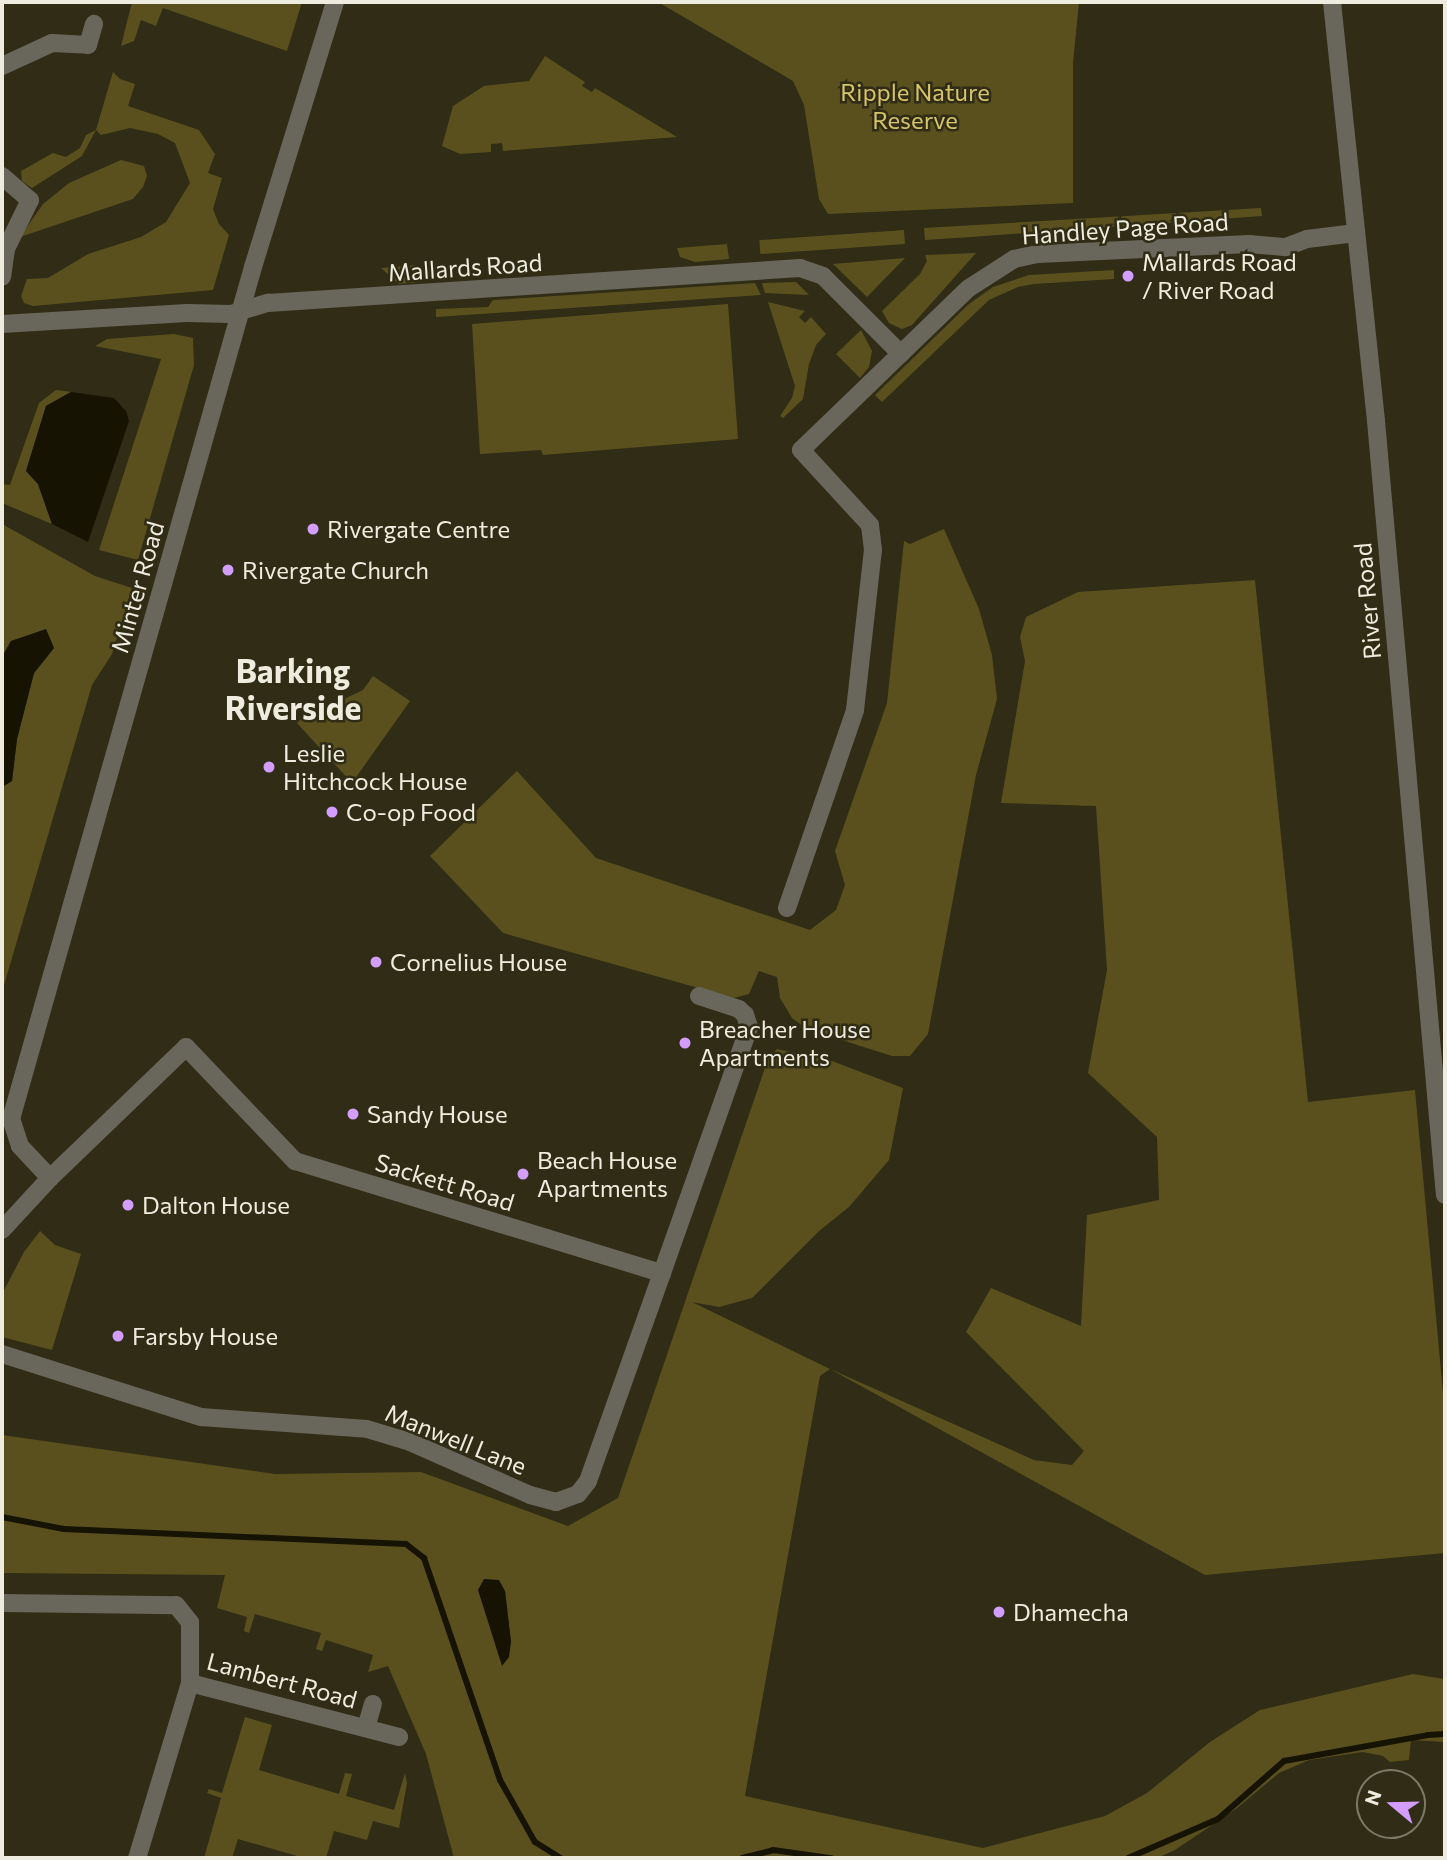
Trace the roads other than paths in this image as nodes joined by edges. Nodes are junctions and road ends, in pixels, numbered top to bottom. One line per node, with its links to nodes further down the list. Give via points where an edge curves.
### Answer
1 (335, 2): 8 (street, Minter Road)
2 (1332, 2): 6 (street, River Road)
3 (94, 24): 4 (street, via 88,45 52,43)
4 (2, 66)
5 (2, 176): 7 (street, via 30,200 6,249)
6 (1356, 233): 10 (street, Handley Page Road, via 1307,239 1286,247 1249,244 1026,256 994,270 970,288); 14 (street, River Road)
7 (2, 277)
8 (242, 313): 9 (street, Mallards Road); 10 (street, Mallards Road, via 268,303 800,268 823,276); 13 (street, Minter Road, via 12,1119 20,1146)
9 (2, 324)
10 (901, 354): 11 (street, Handley Page Road, via 801,450 870,525 873,550 855,710)
11 (787, 908)
12 (699, 996): 16 (street, via 739,1009 746,1014 749,1027)
13 (50, 1178): 15 (street); 16 (street, Sackett Road, via 186,1047 295,1161)
14 (1445, 1195)
15 (2, 1230)
16 (662, 1273): 17 (street, Manwell Lane, via 588,1481 578,1494 556,1502 367,1429 201,1417)
17 (2, 1354)
18 (2, 1603): 19 (street, Lambert Road, via 176,1605 190,1622)
19 (190, 1683): 21 (street, Lambert Road); 23 (street)
20 (373, 1704): 21 (street, Lambert Road)
21 (366, 1728): 22 (street, Lambert Road)
22 (399, 1737)
23 (137, 1858)

